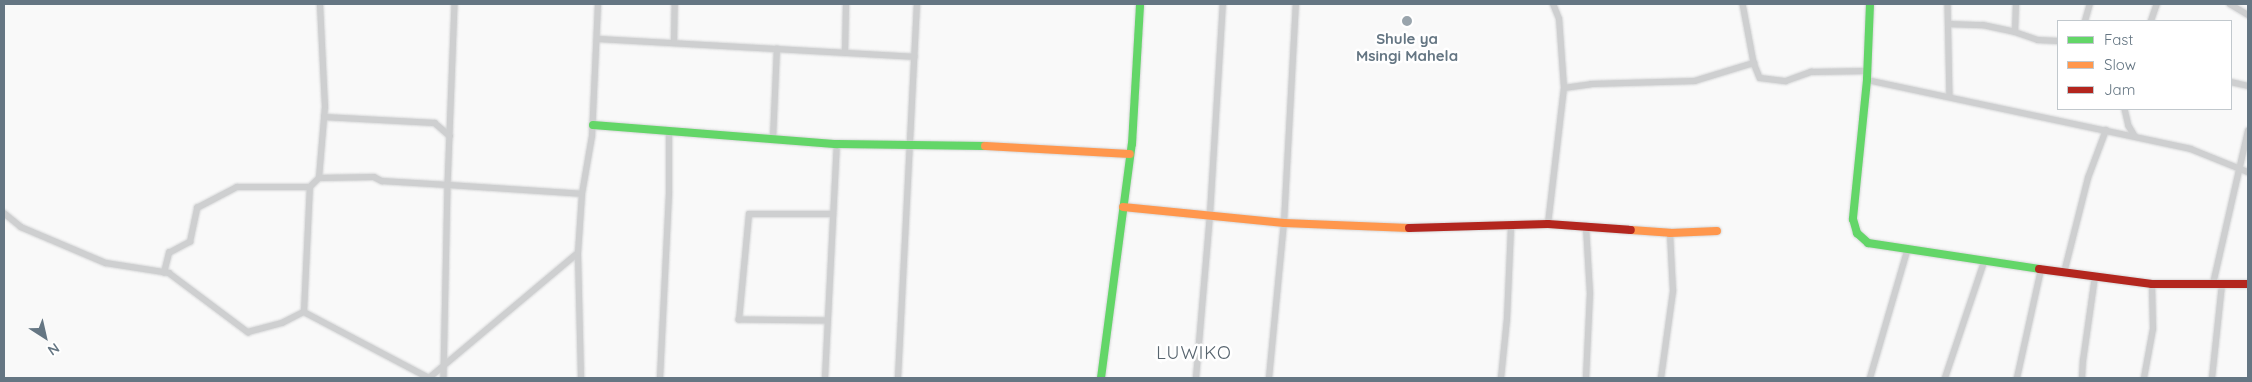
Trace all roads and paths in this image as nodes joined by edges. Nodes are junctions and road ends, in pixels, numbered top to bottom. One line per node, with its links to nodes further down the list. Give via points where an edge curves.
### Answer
1 (320, 4): 37 (street)
2 (454, 4): 42 (street)
3 (598, 4): 23 (street)
4 (675, 4): 25 (street)
5 (846, 4): 27 (street)
6 (917, 4): 28 (street)
7 (1140, 4): 47 (street)
8 (1222, 4): 57 (street)
9 (1296, 4): 58 (street)
10 (1553, 4): 34 (street, via 1559,19)
11 (1744, 4): 29 (street)
12 (1870, 4): 30 (street)
13 (1948, 4): 21 (street)
14 (2016, 4): 22 (street)
15 (2090, 4): 19 (street)
16 (2157, 4): 20 (street)
17 (2230, 4): 18 (street)
18 (2248, 15)
19 (2085, 20)
20 (2151, 20)
21 (1948, 24): 22 (street, via 1983,25); 35 (street)
22 (2016, 32): 24 (street, via 2038,40)
23 (597, 39): 25 (street); 38 (street)
24 (2057, 41)
25 (674, 43): 26 (street)
26 (777, 49): 27 (street); 44 (street)
27 (845, 53): 28 (street)
28 (914, 57): 46 (street)
29 (1754, 63): 30 (street, via 1760,78 1786,81 1811,72); 34 (street, via 1695,81 1591,84)
30 (1867, 71): 31 (street)
31 (1867, 80): 35 (street); 64 (street, via 1852,218 1857,233 1868,243)
32 (2232, 82): 33 (street)
33 (2248, 86)
34 (1564, 88): 59 (street)
35 (1950, 96): 39 (street)
36 (2125, 110): 43 (street)
37 (324, 118): 42 (street, via 435,123); 50 (street)
38 (592, 125): 40 (street); 53 (street)
39 (2106, 130): 43 (street); 69 (street, via 2088,178)
40 (669, 131): 44 (street); 81 (street)
41 (2248, 131): 48 (street)
42 (450, 136): 51 (street)
43 (2135, 136): 48 (street, via 2191,149)
44 (773, 139): 45 (street)
45 (837, 144): 46 (street); 56 (street)
46 (910, 146): 47 (street, via 1018,147); 83 (street)
47 (1130, 154): 54 (street)
48 (2240, 169): 49 (street); 72 (street)
49 (2248, 172)
50 (319, 178): 51 (street, via 374,177 382,181); 52 (street)
51 (448, 185): 53 (street); 77 (street)
52 (310, 187): 68 (street, via 238,187 197,208 190,242 169,254); 75 (street)
53 (582, 194): 65 (street)
54 (1123, 207): 57 (street); 84 (street)
55 (4, 213): 68 (street, via 22,227 106,263)
56 (833, 214): 76 (street); 76 (street, via 749,214 739,320)
57 (1210, 214): 58 (street); 85 (street)
58 (1284, 223): 61 (street, via 1392,228); 86 (street)
59 (1548, 224): 60 (street); 61 (street)
60 (1586, 226): 63 (street); 88 (street, via 1590,294)
61 (1511, 227): 87 (street)
62 (1717, 231): 63 (street)
63 (1670, 234): 89 (street, via 1673,291)
64 (1908, 248): 66 (street); 90 (street)
65 (578, 253): 77 (street); 80 (street)
66 (1984, 262): 67 (street); 91 (street)
67 (2041, 270): 69 (street); 92 (street)
68 (164, 273): 75 (street, via 169,273 248,332 282,323)
69 (2064, 273): 70 (street)
70 (2095, 277): 71 (street); 93 (street)
71 (2152, 284): 72 (street); 94 (street, via 2153,329)
72 (2213, 284): 73 (street)
73 (2222, 284): 74 (street); 95 (street)
74 (2248, 284)
75 (304, 312): 78 (street)
76 (828, 321): 82 (street)
77 (444, 366): 78 (street); 79 (street)
78 (429, 378)
79 (444, 378)
80 (581, 378)
81 (660, 378)
82 (825, 378)
83 (898, 378)
84 (1101, 378)
85 (1196, 378)
86 (1269, 378)
87 (1501, 378)
88 (1586, 378)
89 (1661, 378)
90 (1870, 378)
91 (1945, 378)
92 (2016, 378)
93 (2082, 378)
94 (2144, 378)
95 (2212, 378)

